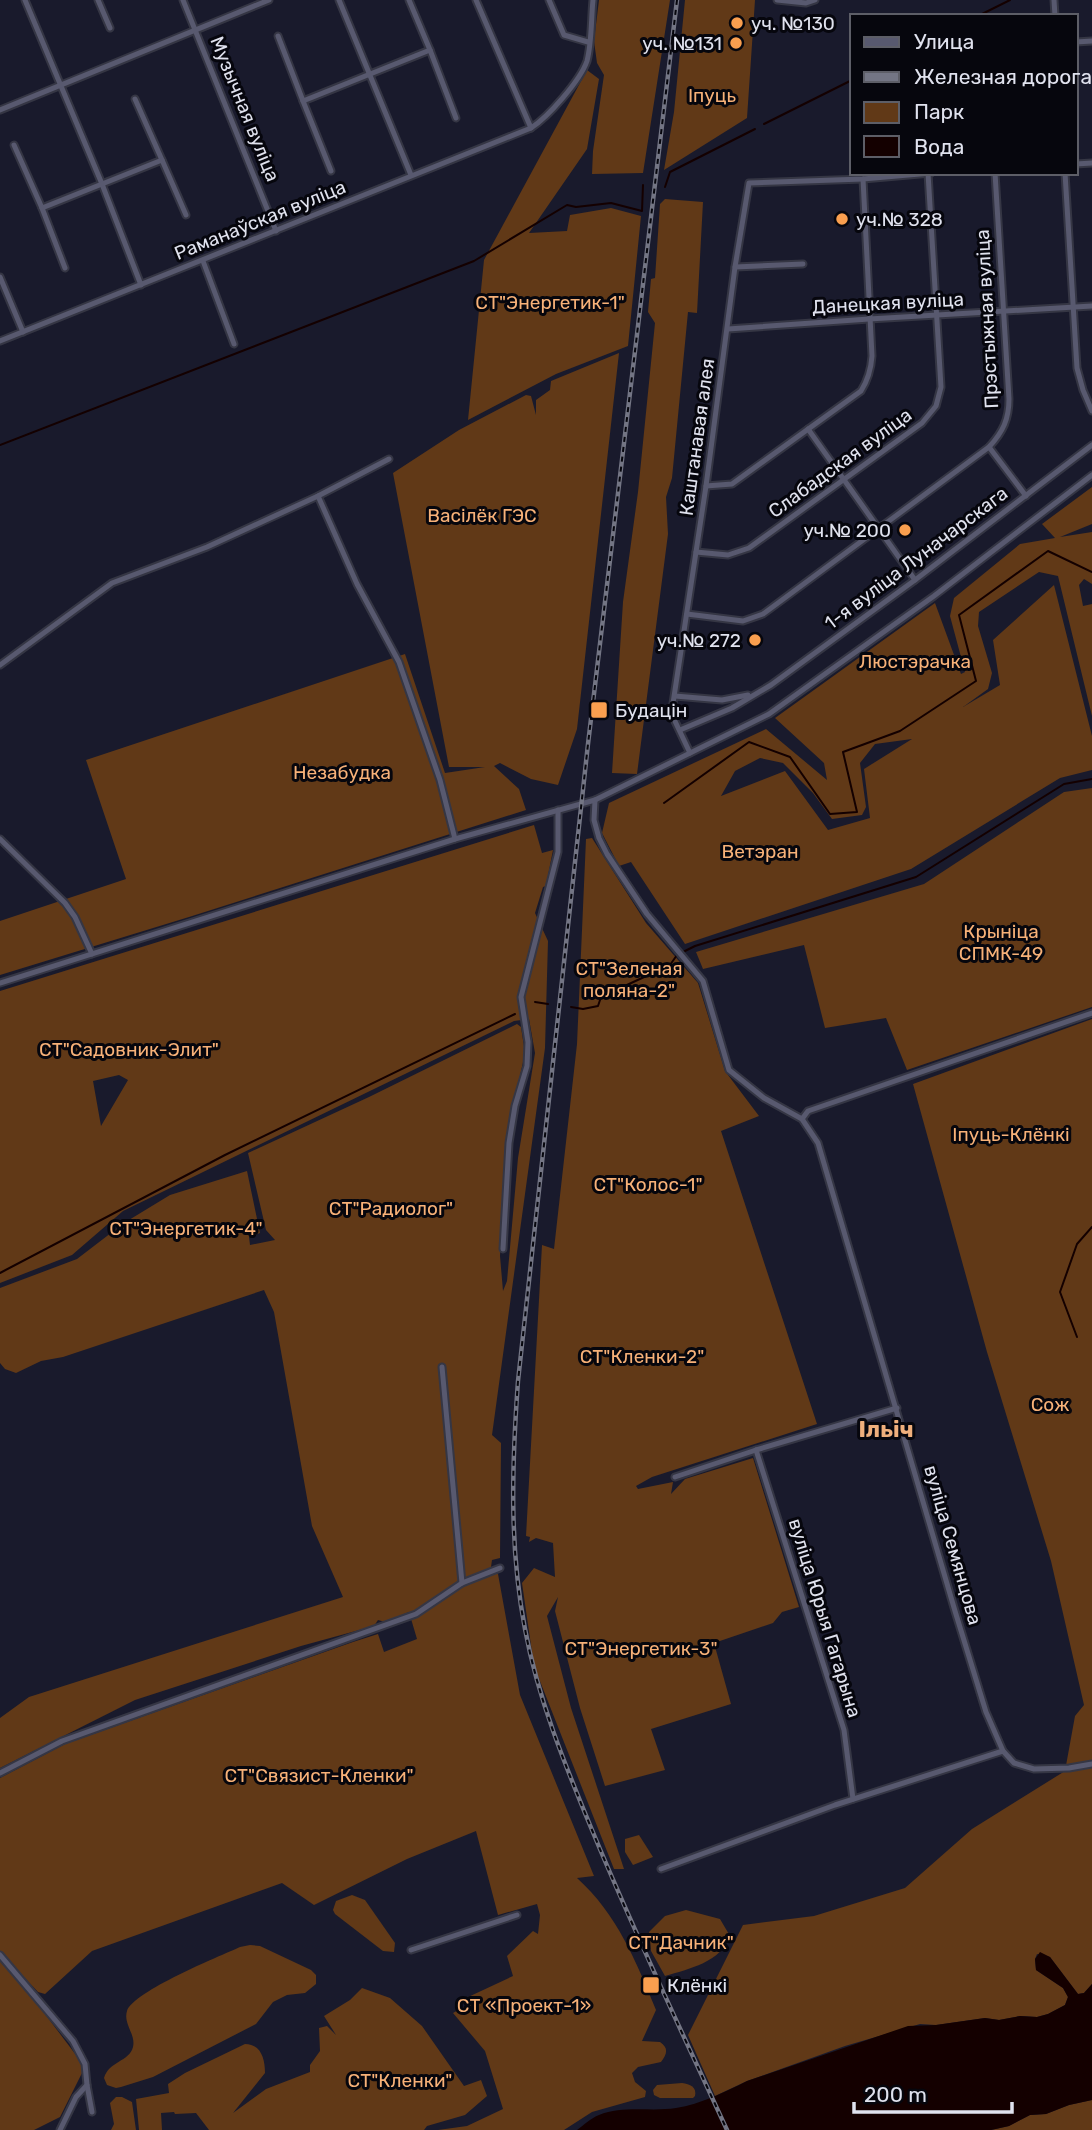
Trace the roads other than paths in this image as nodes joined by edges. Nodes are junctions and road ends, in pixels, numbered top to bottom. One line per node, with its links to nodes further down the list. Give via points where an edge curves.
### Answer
1 (25, 0): 18 (street)
2 (98, 0): 12 (street)
3 (183, 0): 13 (street, Музычная вуліца)
4 (269, 0): 13 (street)
5 (339, 0): 17 (street)
6 (409, 0): 16 (street)
7 (477, 0): 23 (street)
8 (548, 0): 15 (street, via 564,35)
9 (593, 0): 15 (street)
10 (777, 0): 11 (street, via 806,4)
11 (815, 0)
12 (110, 28)
13 (195, 29): 18 (street); 36 (street, Музычная вуліца)
14 (278, 36): 20 (street)
15 (589, 42): 23 (street, via 586,62 563,97)
16 (430, 50): 17 (street); 22 (street)
17 (370, 75): 20 (street); 27 (street)
18 (60, 86): 21 (street); 33 (street)
19 (135, 99): 25 (street)
20 (303, 101): 26 (street)
21 (0, 110)
22 (456, 118)
23 (531, 128): 27 (street, Раманаўская вуліца)
24 (14, 145): 34 (street)
25 (162, 160): 33 (street); 35 (street)
26 (331, 171)
27 (411, 175): 36 (street, Раманаўская вуліца)
28 (907, 175): 32 (street)
29 (929, 175): 46 (street, Слабадская вуліца)
30 (995, 175): 45 (street, Прэстыжная вуліца)
31 (1065, 175): 44 (street)
32 (863, 179): 39 (street, Каштанавая алея, via 749,183); 47 (street)
33 (102, 184): 34 (street); 42 (street)
34 (42, 208): 40 (street)
35 (186, 215)
36 (276, 230): 37 (street, Раманаўская вуліца)
37 (203, 261): 42 (street, Раманаўская вуліца); 51 (street)
38 (803, 264): 39 (street)
39 (735, 267): 48 (street, Каштанавая алея)
40 (65, 268)
41 (0, 277): 49 (street)
42 (141, 285): 49 (street, Раманаўская вуліца)
43 (1092, 306): 44 (street, Данецкая вуліца)
44 (1073, 307): 45 (street, Данецкая вуліца); 52 (street, via 1077,368)
45 (1003, 312): 46 (street, Данецкая вуліца); 55 (street, Прэстыжная вуліца, via 1009,412 1004,428)
46 (937, 315): 47 (street, Данецкая вуліца); 58 (street, Слабадская вуліца, via 941,387 936,406 922,423)
47 (869, 318): 48 (street, Данецкая вуліца); 53 (street, via 872,356 866,383)
48 (728, 329): 59 (street, Каштанавая алея)
49 (23, 332): 50 (street, Раманаўская вуліца)
50 (0, 341)
51 (234, 344)
52 (1092, 411)
53 (808, 429): 58 (street); 59 (street, via 732,484)
54 (1092, 445): 61 (street, 1-я вуліца Луначарскага)
55 (989, 447): 61 (street); 62 (street, Прэстыжная вуліца)
56 (389, 459): 60 (street)
57 (1092, 475): 70 (street, via 769,714)
58 (843, 479): 62 (street); 63 (street, Слабадская вуліца, via 749,548 729,555)
59 (706, 486): 63 (street, Каштанавая алея)
60 (318, 496): 66 (street, via 207,547 112,583); 74 (street, via 356,584 399,662)
61 (1026, 496): 64 (street, 1-я вуліца Луначарскага)
62 (880, 527): 64 (street); 65 (street, Прэстыжная вуліца, via 763,614 743,621)
63 (696, 552): 65 (street, Каштанавая алея)
64 (915, 580): 67 (street, 1-я вуліца Луначарскага)
65 (687, 614): 68 (street, Каштанавая алея)
66 (0, 665)
67 (757, 693): 68 (street, via 722,700); 69 (street, 1-я вуліца Луначарскага)
68 (675, 696): 69 (street, Каштанавая алея, via 672,714)
69 (680, 730): 70 (street, Каштанавая алея)
70 (690, 753): 71 (street)
71 (596, 800): 72 (street); 78 (street, via 594,820 607,854 647,915 703,981 729,1070 764,1098)
72 (558, 810): 74 (street); 79 (street, via 558,852 521,997 527,1066 509,1143)
73 (0, 839): 75 (street, via 65,903)
74 (455, 839): 75 (street)
75 (92, 954): 76 (street)
76 (0, 983)
77 (1092, 1013): 78 (street, via 808,1111)
78 (802, 1119): 81 (street, вуліца Семянцова, via 818,1143)
79 (503, 1249)
80 (442, 1367): 85 (street)
81 (897, 1408): 82 (street); 86 (street, вуліца Семянцова, via 986,1712)
82 (756, 1450): 83 (street); 89 (street, вуліца Юрыя Гагарына, via 844,1730)
83 (675, 1477)
84 (499, 1568): 85 (street)
85 (462, 1583): 88 (street, via 416,1614 62,1741)
86 (1003, 1751): 87 (street, via 1014,1763 1034,1769); 89 (street)
87 (1092, 1764)
88 (0, 1773)
89 (853, 1799): 90 (street)
90 (661, 1869)
91 (517, 1915): 92 (street)
92 (411, 1950)
93 (0, 1955): 94 (street, via 73,2042 86,2064)
94 (87, 2085): 95 (street); 96 (street)
95 (92, 2112)
96 (60, 2130)

